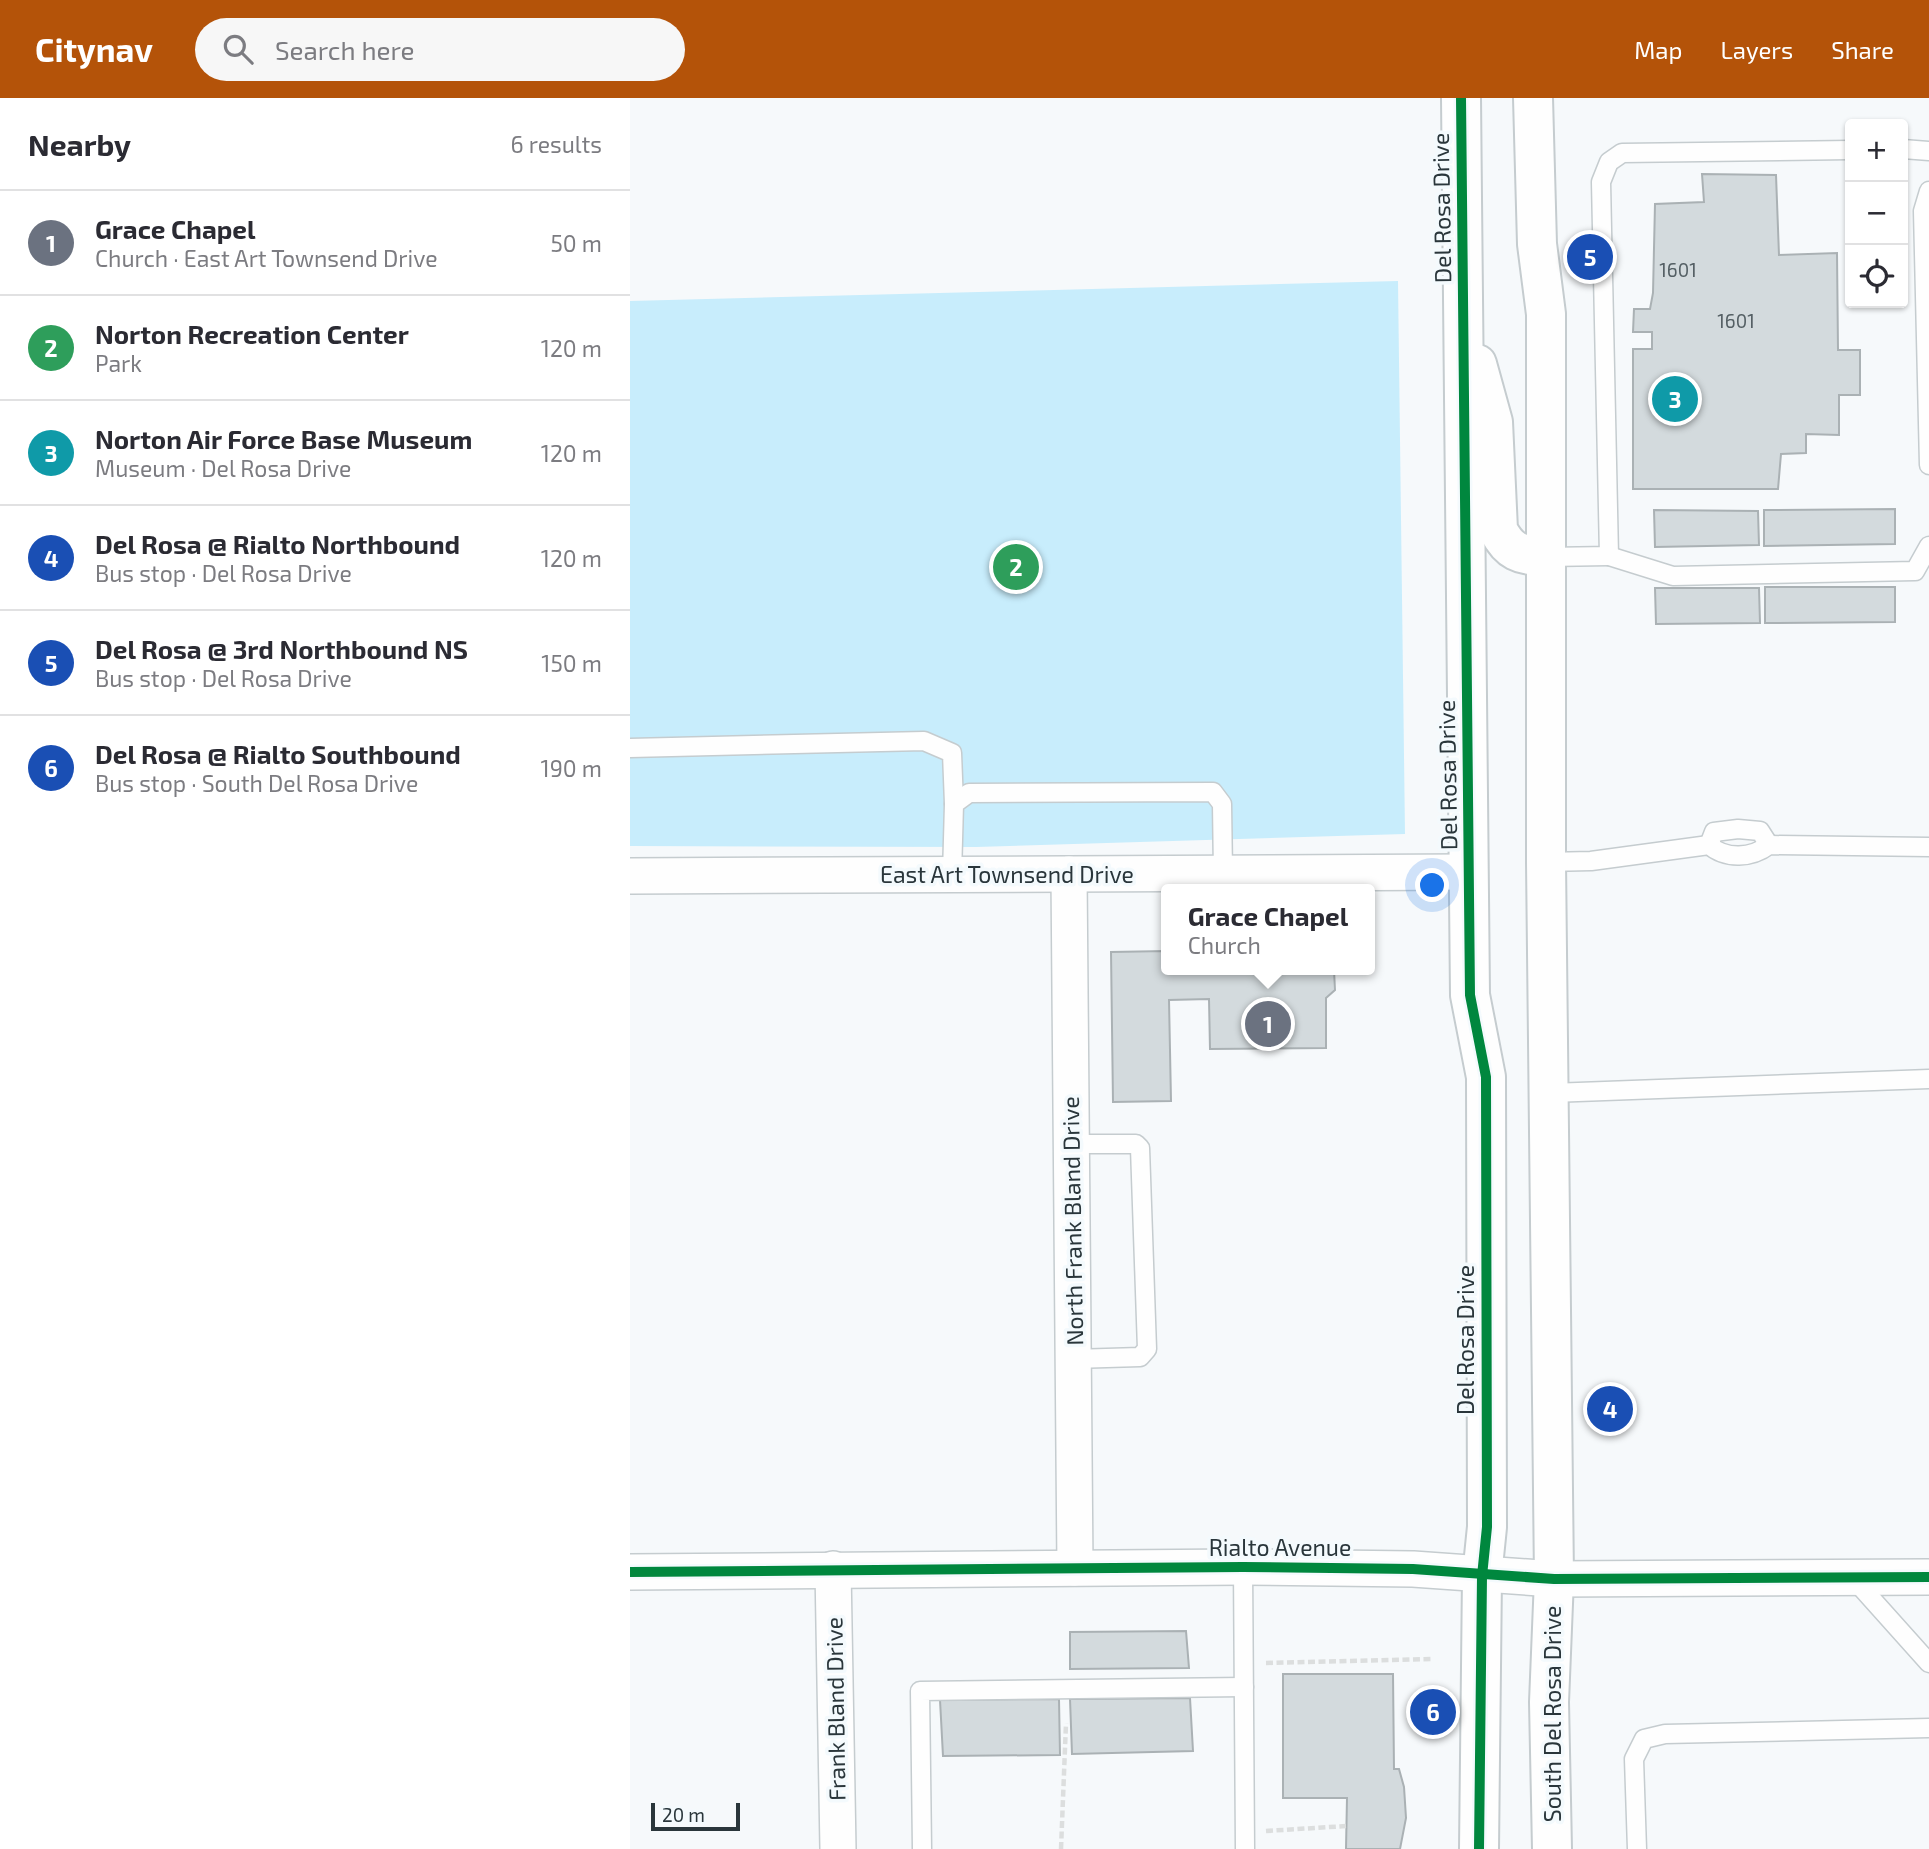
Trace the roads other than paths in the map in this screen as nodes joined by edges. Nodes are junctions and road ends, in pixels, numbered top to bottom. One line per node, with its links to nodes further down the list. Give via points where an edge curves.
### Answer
1 (1461, 98): 7 (street, Del Rosa Drive)
2 (1533, 98): 11 (street, via 1537,244 1546,314)
3 (1908, 149): 5 (lane)
4 (1845, 150): 10 (lane, via 1622,153 1609,162 1601,182)
5 (1929, 151)
6 (1929, 191): 8 (lane, via 1923,211)
7 (1464, 337): 11 (street, via 1481,372 1493,422 1498,530 1506,546 1522,554); 18 (street, Del Rosa Drive)
8 (1929, 465)
9 (1929, 546): 10 (lane, via 1915,571 1673,576)
10 (1609, 556): 11 (lane)
11 (1547, 557): 17 (street)
12 (630, 748): 13 (lane, via 924,741 952,753)
13 (954, 804): 19 (lane, via 969,793 1213,792 1222,804); 21 (lane)
14 (1709, 845): 15 (lane, via 1721,855 1738,855 1757,854); 15 (lane, via 1714,832 1738,829 1760,831); 17 (lane, via 1591,861)
15 (1769, 845): 16 (lane)
16 (1929, 847)
17 (1546, 862): 24 (street)
18 (1469, 872): 19 (street, East Art Townsend Drive); 31 (street, Del Rosa Drive, via 1471,995 1486,1077 1486,1527)
19 (1223, 873): 20 (street, East Art Townsend Drive)
20 (1069, 874): 21 (street, East Art Townsend Drive); 25 (street, North Frank Bland Drive)
21 (951, 875): 22 (street, East Art Townsend Drive)
22 (630, 876)
23 (1929, 1079): 24 (lane)
24 (1551, 1093): 34 (street)
25 (1071, 1144): 26 (street, North Frank Bland Drive); 26 (lane, via 1136,1144 1140,1148 1147,1349 1140,1357)
26 (1073, 1359): 28 (street, North Frank Bland Drive)
27 (1243, 1567): 28 (street, Rialto Avenue); 31 (street, Rialto Avenue, via 1413,1569); 36 (lane)
28 (1075, 1568): 29 (street, Rialto Avenue)
29 (833, 1569): 30 (street, Rialto Avenue); 38 (street, Frank Bland Drive)
30 (630, 1572)
31 (1482, 1576): 34 (street, Rialto Avenue); 41 (street)
32 (1852, 1577): 33 (street, Rialto Avenue); 34 (street, Rialto Avenue); 35 (lane)
33 (1929, 1577)
34 (1554, 1579): 42 (street, South Del Rosa Drive, via 1549,1702)
35 (1929, 1663)
36 (1244, 1687): 39 (lane, via 920,1691); 40 (lane)
37 (1929, 1728): 43 (lane, via 1665,1734 1644,1740 1634,1759)
38 (838, 1849)
39 (922, 1849)
40 (1245, 1849)
41 (1479, 1849)
42 (1552, 1849)
43 (1637, 1849)

